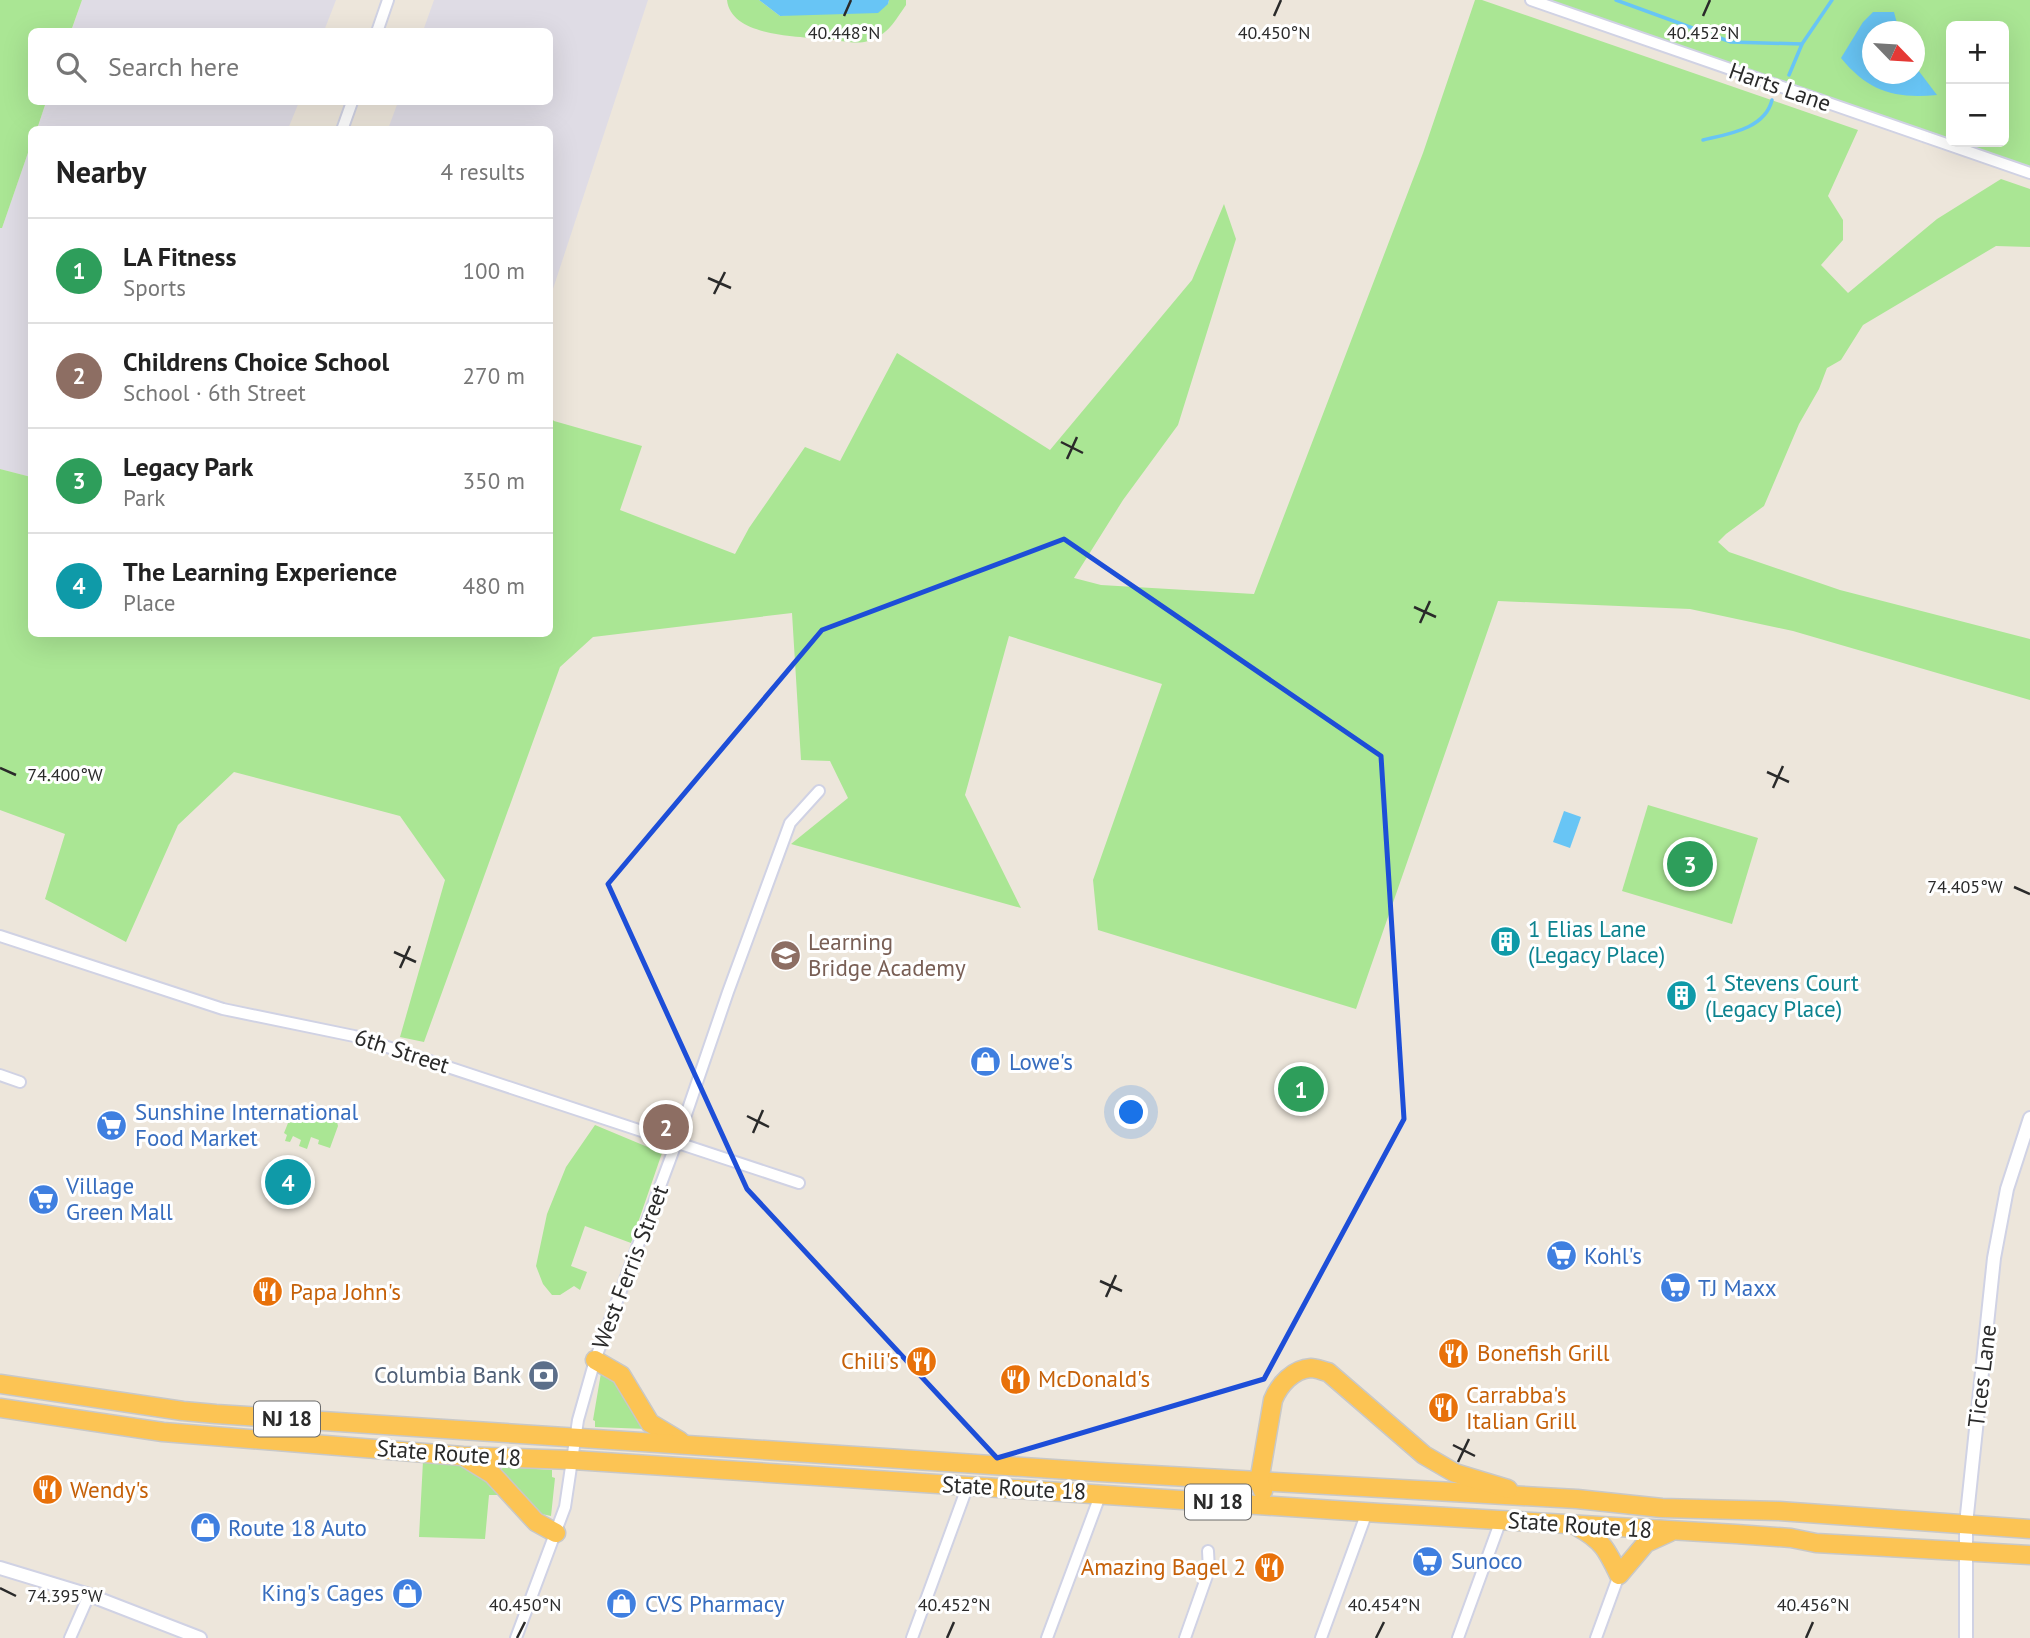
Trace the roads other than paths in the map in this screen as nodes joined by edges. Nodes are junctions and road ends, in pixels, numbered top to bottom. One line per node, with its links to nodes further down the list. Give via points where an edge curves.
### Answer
1 (388, 0): 3 (street)
2 (1531, 0): 6 (street, Harts Lane)
3 (378, 28)
4 (351, 105): 5 (street)
5 (343, 126)
6 (2030, 173)
7 (819, 791): 12 (street, West Ferris Street, via 790,823)
8 (0, 936): 12 (street, 6th Street, via 223,1009 354,1036)
9 (0, 1075): 10 (street)
10 (20, 1082)
11 (2030, 1118): 28 (street, Tices Lane, via 2007,1189 1996,1244)
12 (677, 1141): 13 (street, 6th Street); 14 (street, West Ferris Street)
13 (799, 1183)
14 (595, 1360): 17 (street, West Ferris Street); 18 (highway, via 621,1376 650,1423)
15 (0, 1384): 17 (highway, State Route 18 / NJ 18, via 183,1411)
16 (0, 1408): 19 (highway, State Route 18 / NJ 18, via 163,1432)
17 (575, 1439): 18 (highway, State Route 18 / NJ 18); 20 (street, West Ferris Street)
18 (687, 1444): 21 (highway, State Route 18 / NJ 18)
19 (463, 1456): 20 (highway, State Route 18 / NJ 18); 32 (highway, via 492,1474 536,1522)
20 (573, 1460): 22 (highway, State Route 18 / NJ 18); 32 (street, West Ferris Street)
21 (1259, 1482): 24 (highway, State Route 18 / NJ 18); 24 (highway, via 1277,1388 1293,1374 1311,1368 1328,1372 1424,1455 1455,1473); 25 (highway)
22 (968, 1485): 23 (highway, State Route 18 / NJ 18); 42 (street)
23 (1101, 1493): 25 (highway, State Route 18 / NJ 18); 43 (street)
24 (1539, 1497): 28 (highway, State Route 18 / NJ 18)
25 (1269, 1506): 26 (highway, State Route 18 / NJ 18)
26 (1367, 1512): 27 (highway, State Route 18 / NJ 18); 45 (street)
27 (1501, 1520): 29 (highway, State Route 18 / NJ 18); 46 (street)
28 (1966, 1524): 30 (highway, State Route 18 / NJ 18); 34 (street, Tices Lane)
29 (1575, 1525): 31 (highway, State Route 18 / NJ 18); 37 (highway, via 1597,1538)
30 (2030, 1529)
31 (1673, 1531): 34 (highway, State Route 18 / NJ 18); 37 (highway, via 1646,1543)
32 (556, 1533): 41 (street, West Ferris Street)
33 (1208, 1551): 44 (street, via 1209,1570)
34 (1966, 1552): 35 (highway, State Route 18 / NJ 18); 48 (street, Tices Lane)
35 (2030, 1556)
36 (0, 1569): 38 (street)
37 (1619, 1574): 47 (street)
38 (89, 1595): 39 (street); 40 (street)
39 (70, 1638)
40 (200, 1638)
41 (516, 1638)
42 (912, 1638)
43 (1047, 1638)
44 (1185, 1638)
45 (1321, 1638)
46 (1458, 1638)
47 (1596, 1638)
48 (1966, 1638)

